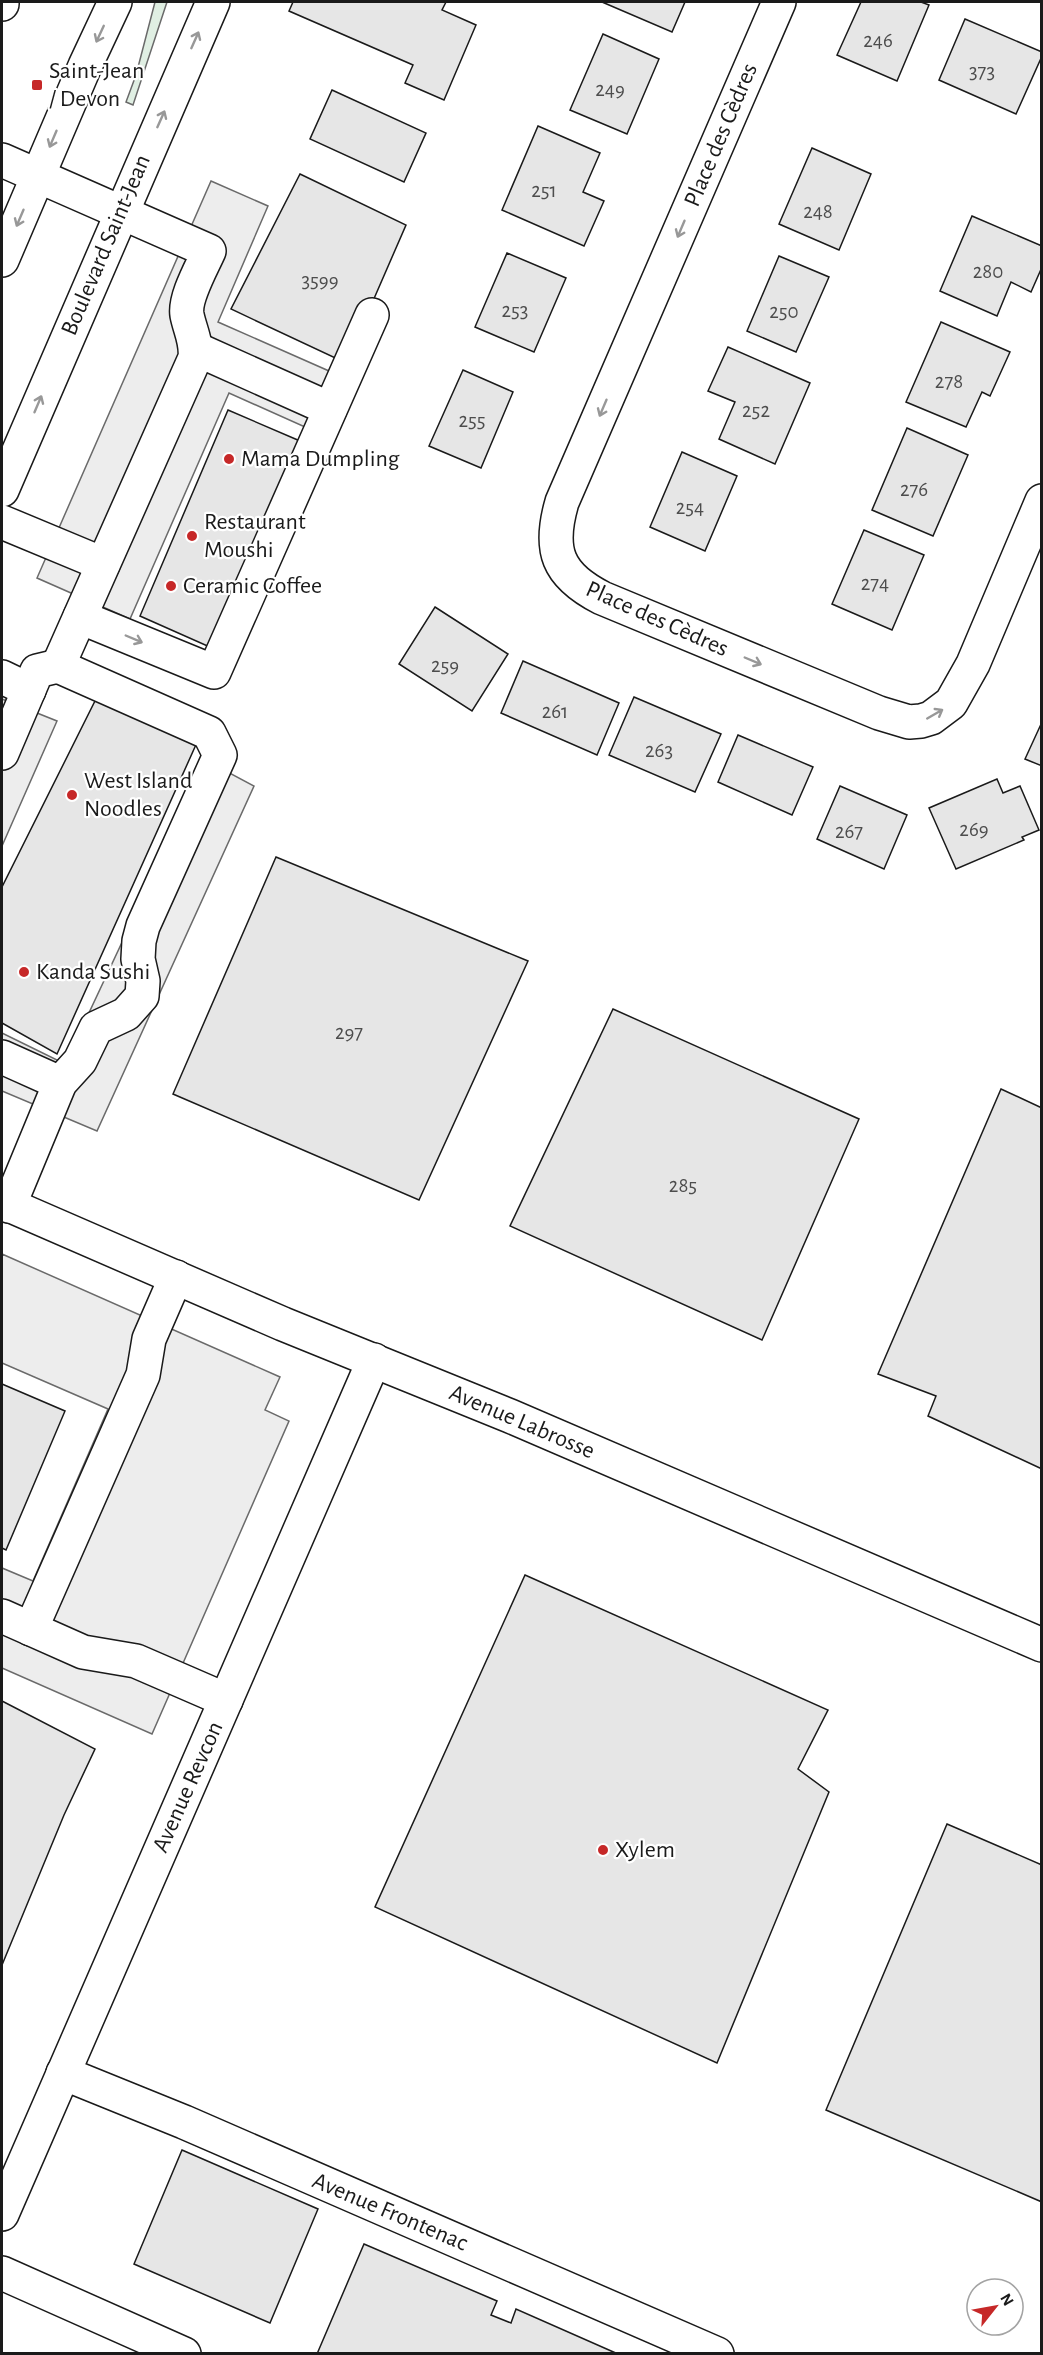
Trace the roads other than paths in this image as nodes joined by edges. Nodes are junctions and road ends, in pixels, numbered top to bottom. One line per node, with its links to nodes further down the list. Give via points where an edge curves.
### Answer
1 (115, 2): 5 (street, one-way to 5)
2 (213, 2): 6 (street, Boulevard Saint-Jean, one-way to 2)
3 (779, 2): 12 (street, Place des Cèdres, one-way to 12, via 562,502 555,529 562,562 575,581 602,598 879,713 909,722 921,721 941,712 958,692)
4 (2, 160): 5 (street)
5 (38, 175): 6 (street); 7 (street, one-way to 7)
6 (121, 211): 9 (street, via 209,251 188,302); 11 (street, Boulevard Saint-Jean, one-way to 6)
7 (2, 260)
8 (372, 315): 10 (street)
9 (196, 350): 10 (street); 14 (street)
10 (330, 409): 15 (street, one-way to 10, via 214,672)
11 (2, 489)
12 (1041, 501)
13 (2, 522): 14 (street)
14 (103, 564): 15 (street)
15 (80, 617): 16 (street)
16 (58, 666): 17 (street, via 37,671); 20 (street, via 209,733 220,755 143,926 138,959 142,996 126,1014 96,1028 80,1061)
17 (16, 684): 18 (street)
18 (2, 753)
19 (2, 1057): 20 (street)
20 (60, 1083): 21 (street)
21 (5, 1204): 22 (street, Avenue Labrosse)
22 (176, 1277): 23 (street, Avenue Labrosse); 25 (street, via 148,1339 143,1375)
23 (374, 1360): 26 (street, Avenue Labrosse); 27 (street, Avenue Revcon)
24 (2, 1616): 25 (street)
25 (32, 1629): 27 (street, via 83,1652 136,1661)
26 (1041, 1645)
27 (226, 1700): 28 (street, Avenue Revcon)
28 (63, 2073): 29 (street, Avenue Revcon); 32 (street, Avenue Frontenac)
29 (2, 2214)
30 (2, 2273): 31 (street)
31 (184, 2354)
32 (717, 2354)

